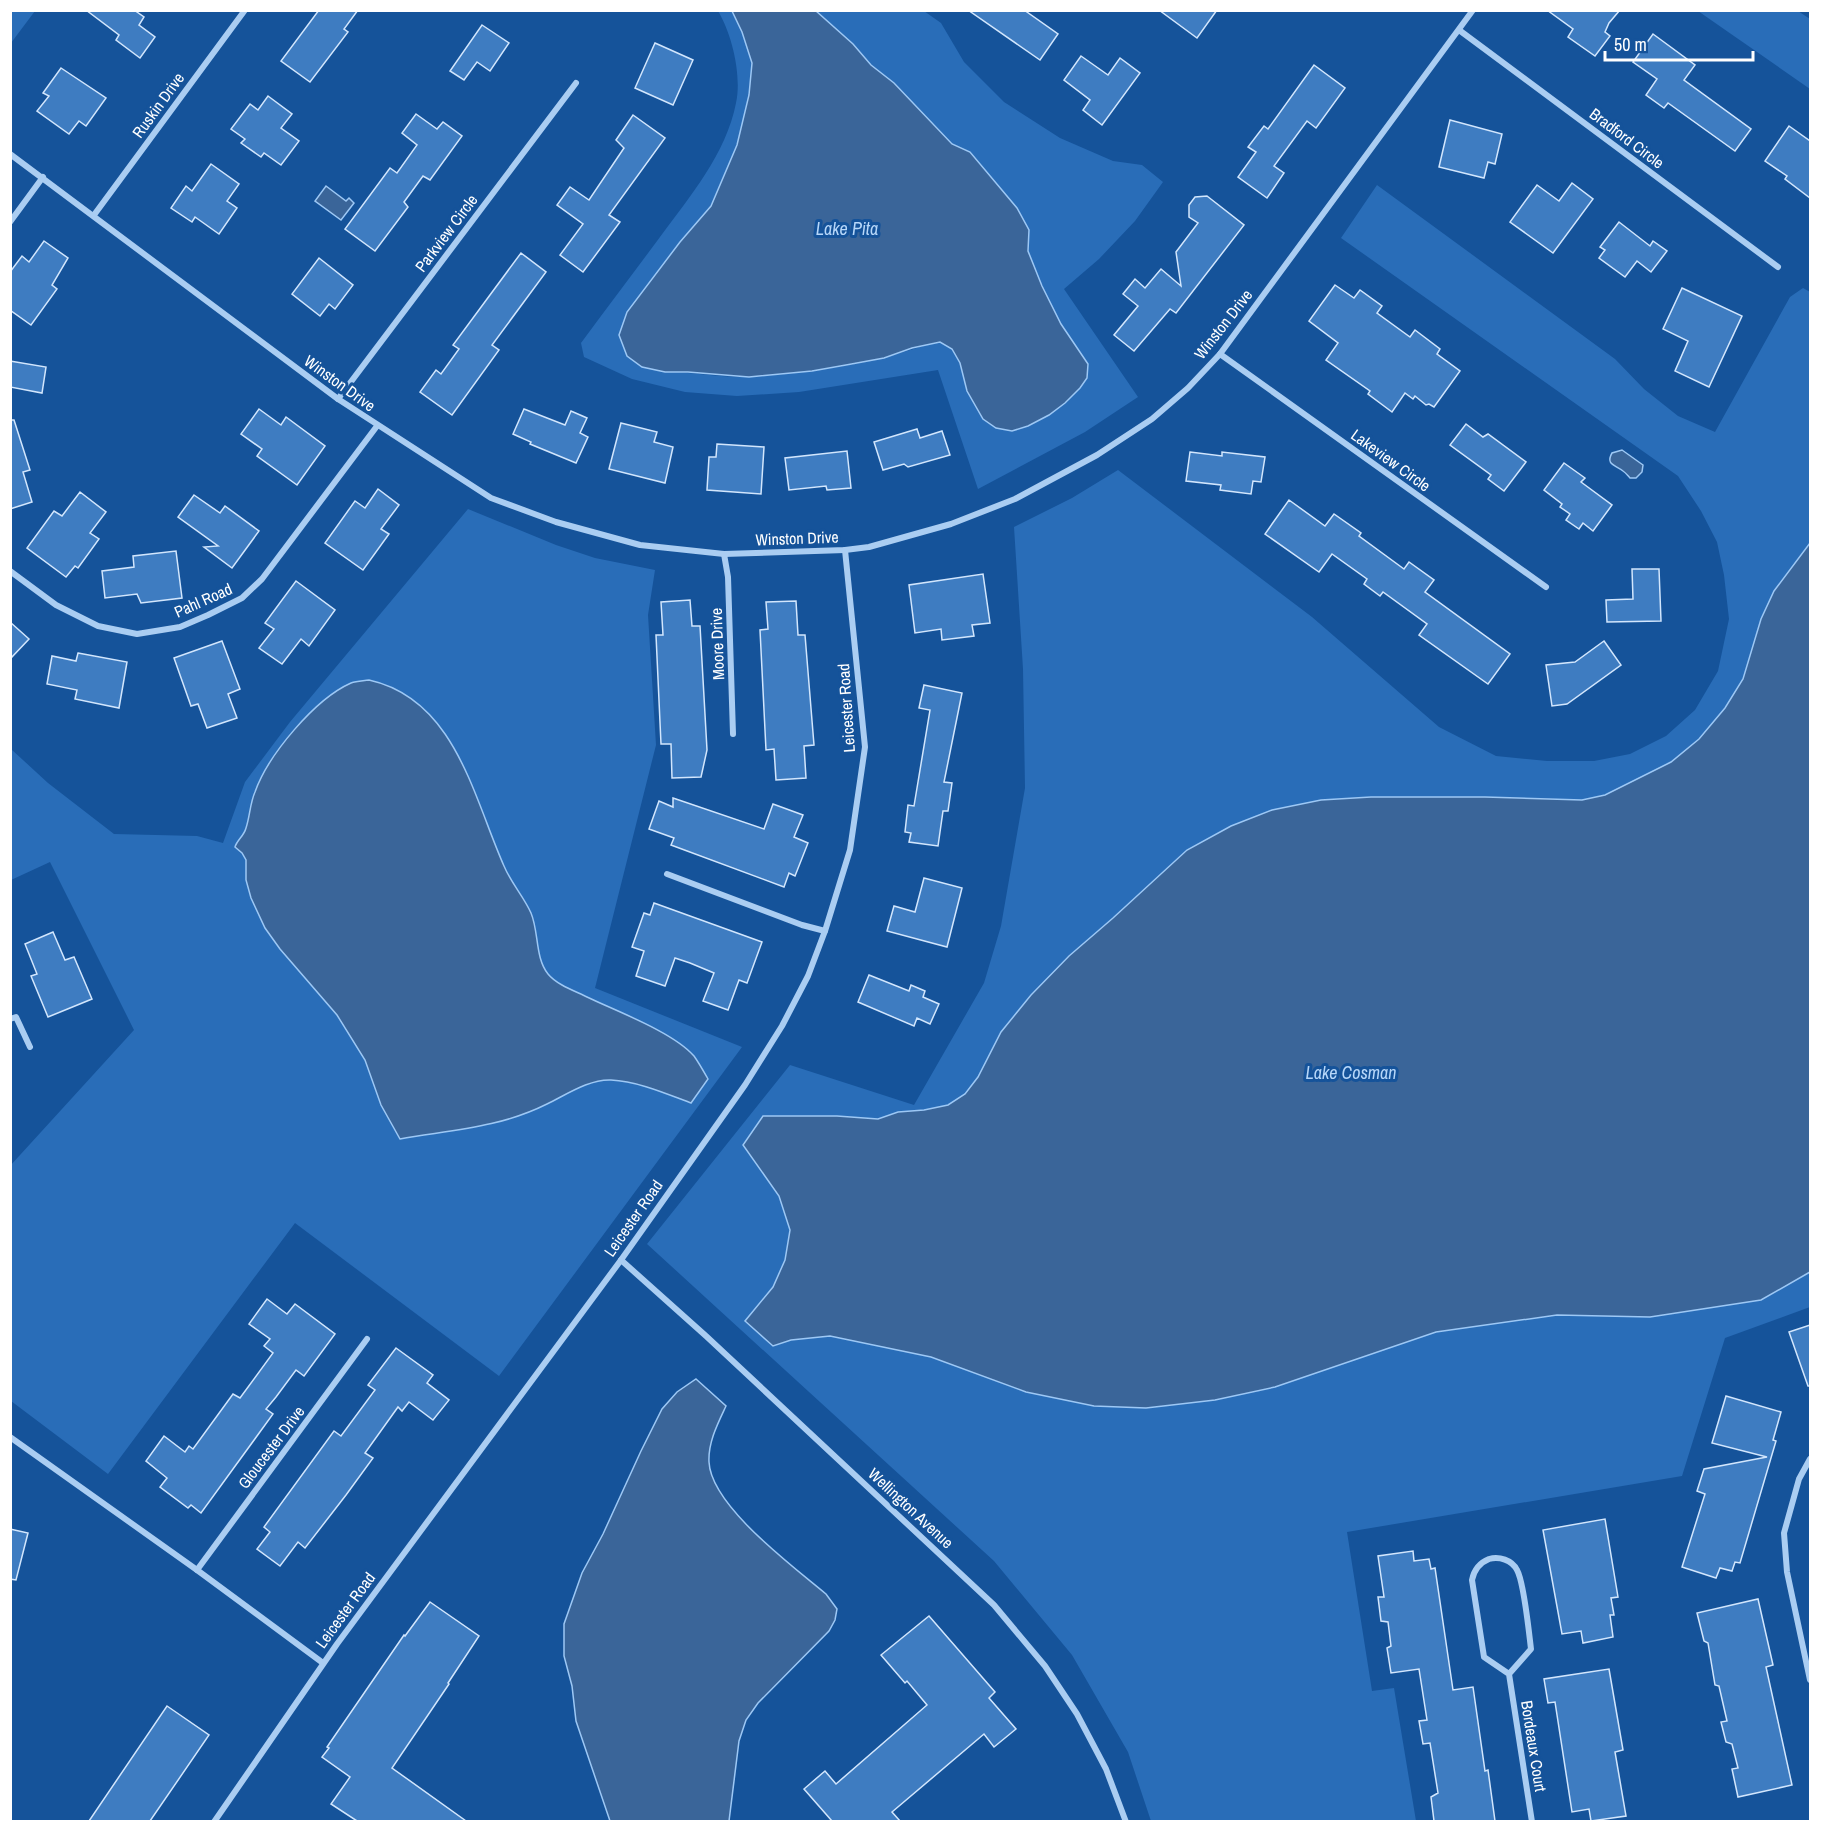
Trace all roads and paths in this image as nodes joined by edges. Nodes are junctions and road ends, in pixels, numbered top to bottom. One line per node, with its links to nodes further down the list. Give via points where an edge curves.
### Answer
1 (245, 10): 7 (street, Ruskin Drive)
2 (1473, 10): 3 (street, Winston Drive)
3 (1459, 30): 9 (street, Bradford Circle); 10 (street, Winston Drive)
4 (576, 83): 11 (street, Parkview Circle)
5 (10, 154): 6 (street, Winston Drive)
6 (44, 177): 7 (street, Winston Drive); 8 (street)
7 (94, 215): 11 (street, Winston Drive)
8 (10, 222)
9 (1778, 267)
10 (1220, 354): 13 (street, Winston Drive, via 1152,419 1097,455 1015,499 951,524); 16 (street, Lakeview Circle)
11 (338, 399): 12 (street, Winston Drive)
12 (377, 426): 14 (street, Winston Drive, via 492,498 556,522 640,544); 15 (street, Pahl Road, via 262,579 242,598 180,627 136,634 98,626 56,606)
13 (845, 550): 14 (street, Winston Drive); 19 (street, Leicester Road, via 865,747 850,850)
14 (724, 554): 17 (street, Moore Drive)
15 (10, 571)
16 (1546, 587)
17 (734, 734)
18 (667, 874): 19 (street)
19 (825, 931): 22 (street, Leicester Road, via 808,976 782,1026)
20 (10, 1019): 21 (street, via 16,1017)
21 (30, 1047)
22 (621, 1260): 27 (street, Leicester Road); 31 (street, Wellington Avenue, via 994,1605 1045,1666 1077,1714 1106,1769)
23 (367, 1340): 26 (street, Gloucester Drive)
24 (10, 1437): 26 (street)
25 (1810, 1459): 29 (street, via 1799,1479 1784,1533 1787,1572)
26 (197, 1570): 27 (street)
27 (323, 1664): 30 (street, Leicester Road)
28 (1509, 1674): 28 (street, via 1532,1649 1519,1573 1509,1561 1493,1558 1478,1565 1472,1580 1484,1657); 32 (street, Bordeaux Court)
29 (1810, 1680)
30 (214, 1821)
31 (1126, 1821)
32 (1532, 1821)

